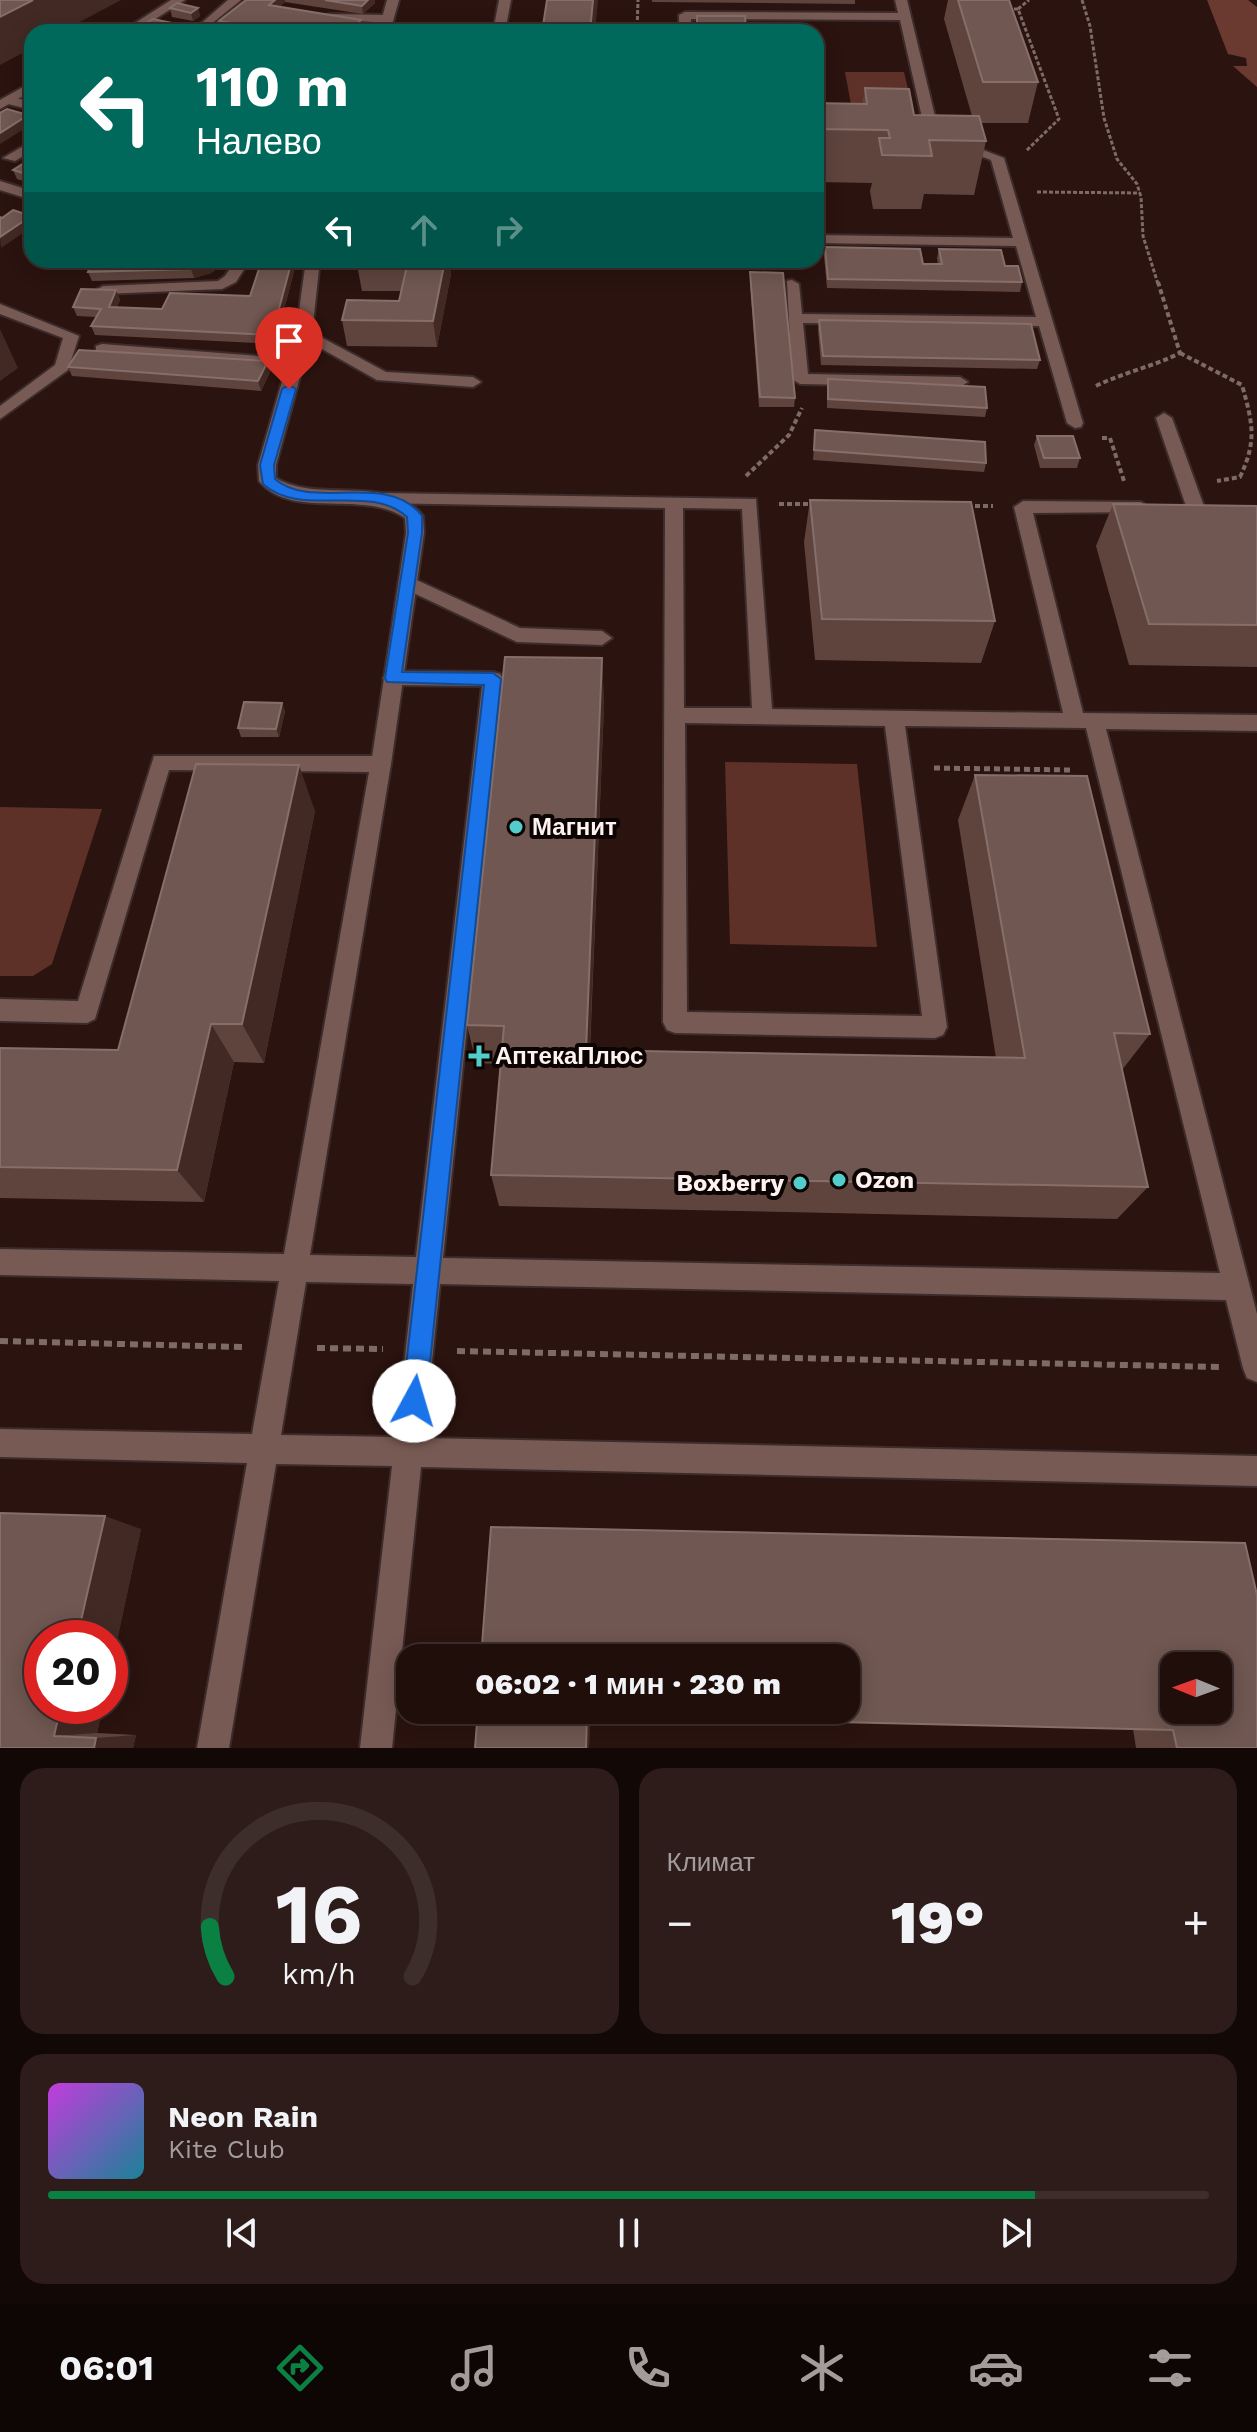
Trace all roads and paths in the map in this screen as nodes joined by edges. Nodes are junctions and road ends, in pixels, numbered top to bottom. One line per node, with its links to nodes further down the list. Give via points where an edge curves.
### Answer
1 (235, 0): 12 (street)
2 (393, 0): 15 (street)
3 (505, 0): 19 (street)
4 (638, 0): 20 (path)
5 (901, 0): 14 (street)
6 (1029, 0): 10 (path)
7 (1082, 0): 31 (path, via 1104,118 1117,159)
8 (181, 4): 16 (street)
9 (1004, 8): 10 (path)
10 (1018, 9): 27 (path, via 1059,119)
11 (204, 11): 12 (street)
12 (218, 14): 17 (street)
13 (316, 14): 15 (street)
14 (905, 17): 21 (street, via 685,15); 27 (street, via 933,135 997,158)
15 (388, 19): 18 (street)
16 (142, 24)
17 (205, 24)
18 (386, 24)
19 (500, 24)
20 (637, 24)
21 (685, 24)
22 (24, 91): 23 (street)
23 (4, 102): 24 (street)
24 (24, 105)
25 (24, 150): 26 (street)
26 (10, 158)
27 (1002, 175): 29 (street)
28 (0, 185): 30 (street)
29 (1007, 191): 31 (path); 33 (street)
30 (24, 193)
31 (1140, 193): 43 (path, via 1143,236)
32 (824, 239): 33 (street)
33 (1023, 242): 40 (street)
34 (238, 268): 37 (street, via 222,285)
35 (312, 268): 41 (street)
36 (792, 284): 39 (street)
37 (103, 290)
38 (0, 309): 49 (street, via 71,336 62,367)
39 (795, 318): 40 (street); 45 (street)
40 (1046, 322): 48 (street)
41 (304, 333): 44 (street); 46 (street, via 383,377)
42 (102, 349): 44 (street)
43 (1180, 353): 48 (path, via 1126,371 1108,383); 52 (path, via 1242,385 1254,428 1253,456 1240,477)
44 (297, 364): 53 (street, via 267,465 268,481 280,492 302,496)
45 (800, 379): 47 (street); 55 (path, via 802,415 734,488)
46 (473, 382)
47 (960, 382)
48 (1066, 390): 51 (street)
49 (0, 414)
50 (1164, 418): 52 (street)
51 (1075, 423): 59 (path, via 1080,438 1110,438)
52 (1187, 483): 60 (street)
53 (381, 499): 54 (street); 62 (street, via 402,505 414,516)
54 (674, 502): 55 (street); 65 (street)
55 (742, 503): 56 (path); 66 (street)
56 (826, 504)
57 (962, 506): 58 (path)
58 (1023, 507): 59 (street); 68 (street)
59 (1132, 508): 60 (street)
60 (1180, 509): 61 (street)
61 (1220, 509)
62 (408, 582): 63 (street, via 517,635); 64 (street)
63 (602, 638)
64 (393, 678): 70 (street); 76 (street, via 493,679)
65 (674, 715): 66 (street); 71 (street, via 675,1022 935,1027)
66 (762, 716): 67 (street)
67 (894, 718): 68 (street); 71 (street)
68 (1084, 721): 69 (street); 72 (street)
69 (1257, 723)
70 (381, 764): 73 (street, via 161,762 87,1012); 75 (street)
71 (901, 767): 72 (path)
72 (1107, 770): 77 (street)
73 (0, 1010)
74 (0, 1262): 75 (street)
75 (295, 1268): 76 (street); 79 (street)
76 (428, 1271): 77 (street); 80 (street)
77 (1237, 1287): 81 (street)
78 (0, 1341): 79 (path)
79 (281, 1347): 80 (path); 83 (street)
80 (419, 1350): 81 (path); 84 (street)
81 (1257, 1368)
82 (0, 1443): 83 (street)
83 (264, 1449): 84 (street); 86 (street)
84 (408, 1452): 85 (street); 87 (street)
85 (1257, 1471)
86 (213, 1748)
87 (376, 1748)

